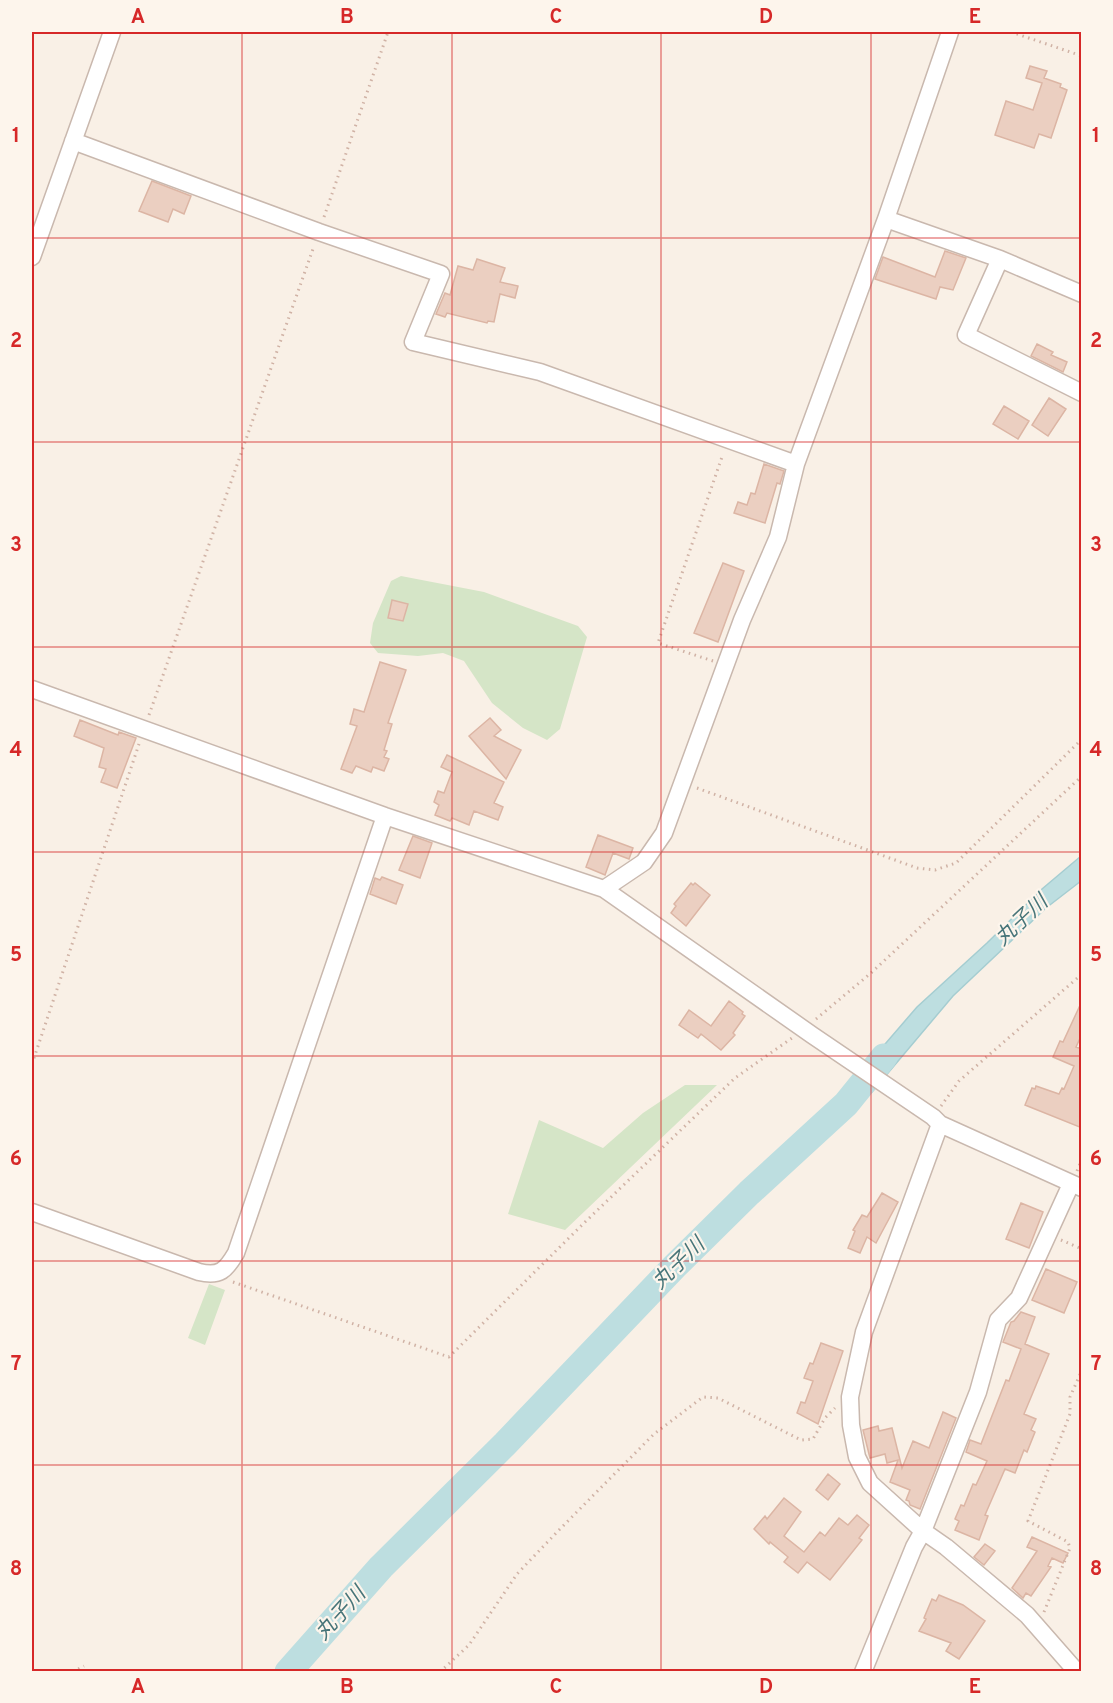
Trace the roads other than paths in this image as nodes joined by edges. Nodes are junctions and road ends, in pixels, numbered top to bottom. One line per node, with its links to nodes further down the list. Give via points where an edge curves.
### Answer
1 (112, 32): 3 (street)
2 (950, 32): 4 (street)
3 (73, 141): 5 (street); 9 (street, via 441,274 413,342 540,372)
4 (886, 219): 6 (street); 9 (street)
5 (32, 257)
6 (1000, 259): 7 (street); 8 (street, via 966,335)
7 (1082, 294)
8 (1082, 393)
9 (796, 464): 12 (street, via 778,537 742,620 664,833 644,862)
10 (32, 689): 11 (street)
11 (385, 816): 12 (street); 15 (street, via 236,1253 226,1269 211,1275)
12 (604, 889): 13 (street)
13 (937, 1120): 14 (street); 16 (street, via 864,1332 850,1397 850,1425 857,1458 870,1482)
14 (1076, 1186): 16 (street, via 1018,1298 998,1320 978,1392)
15 (32, 1212)
16 (923, 1531): 17 (street); 18 (street, via 1001,1593)
17 (863, 1671)
18 (1077, 1671)

